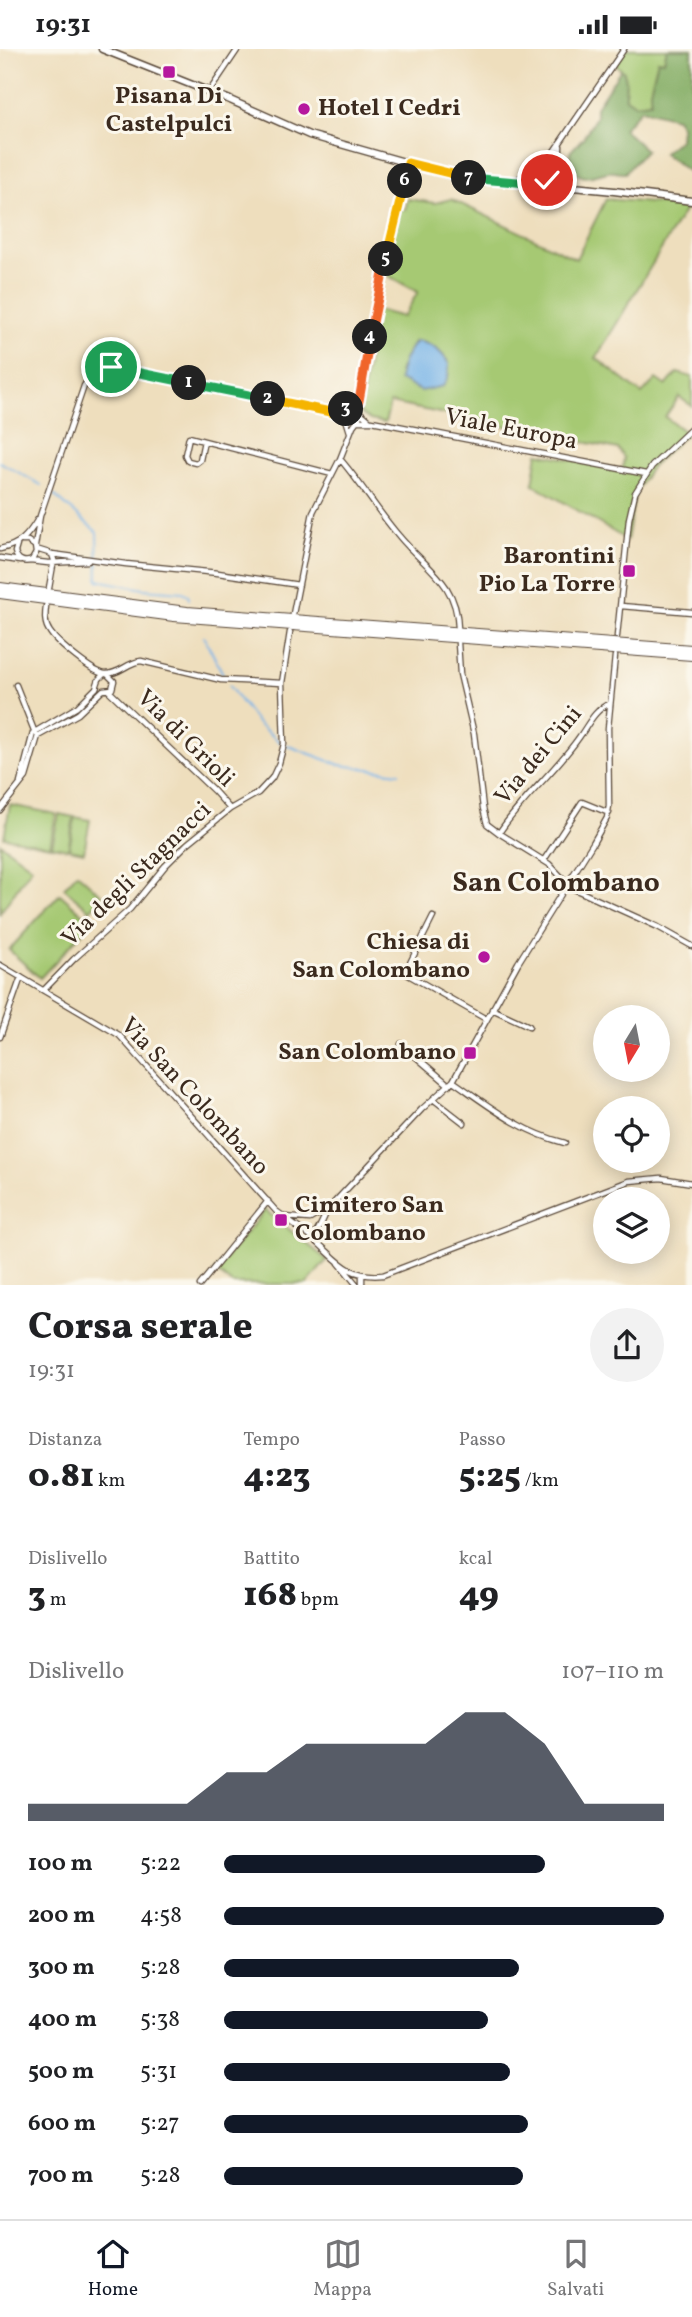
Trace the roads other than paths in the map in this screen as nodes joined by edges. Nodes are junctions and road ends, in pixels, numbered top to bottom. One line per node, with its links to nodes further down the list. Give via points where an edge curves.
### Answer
1 (102, 49): 4 (main road)
2 (238, 49): 5 (street)
3 (624, 49): 6 (street)
4 (113, 51): 5 (main road)
5 (209, 92): 7 (main road, via 309,135)
6 (561, 145): 8 (street); 9 (street)
7 (408, 163): 10 (main road, via 455,176); 14 (street)
8 (546, 163): 10 (street); 11 (street, via 547,180)
9 (559, 170): 11 (street); 12 (street)
10 (512, 181): 11 (main road)
11 (552, 185): 12 (main road)
12 (573, 187): 13 (main road)
13 (692, 201)
14 (359, 401): 15 (street); 16 (street)
15 (349, 409): 16 (street); 17 (street); 18 (street)
16 (359, 412): 19 (street, Viale Europa); 20 (street)
17 (335, 413): 18 (street); 27 (street, via 105,369 92,375 84,386)
18 (346, 420): 20 (street); 22 (street)
19 (370, 420): 20 (street, Viale Europa); 26 (street, Viale Europa)
20 (356, 422): 22 (street)
21 (692, 428): 26 (street)
22 (350, 432): 24 (street)
23 (204, 441): 23 (street, via 189,437 188,461 200,460); 25 (street)
24 (340, 459): 25 (street); 48 (street, via 399,537 444,583 457,609)
25 (332, 474): 40 (street, via 313,512)
26 (646, 474): 45 (street, via 630,513)
27 (40, 516): 28 (street); 30 (street)
28 (22, 541): 29 (street); 30 (street)
29 (17, 545): 31 (street); 34 (street, via 15,554)
30 (36, 547): 32 (street); 35 (street)
31 (0, 549)
32 (51, 554): 36 (street); 37 (street)
33 (0, 558): 34 (street)
34 (22, 561): 35 (street)
35 (30, 561): 38 (street)
36 (102, 561): 37 (street); 40 (street)
37 (54, 562): 38 (street); 39 (street)
38 (46, 563): 39 (street)
39 (52, 576): 42 (street)
40 (299, 585): 47 (street)
41 (0, 587): 52 (highway, via 177,611)
42 (49, 589)
43 (0, 594): 54 (highway, via 174,617)
44 (46, 605): 56 (street, via 50,632)
45 (621, 606): 46 (street); 50 (street)
46 (692, 612)
47 (293, 614)
48 (458, 628)
49 (290, 632): 59 (street, Via degli Stagnacci)
50 (617, 636)
51 (458, 643): 71 (street, via 484,818)
52 (692, 649)
53 (615, 656): 64 (street)
54 (692, 656)
55 (120, 671): 57 (street); 59 (street, via 141,661 221,680); 60 (street)
56 (96, 672): 57 (street); 58 (street)
57 (106, 675): 58 (street); 60 (street, via 113,677)
58 (98, 682): 62 (street); 65 (street, via 73,710)
59 (282, 683): 68 (street, Via degli Stagnacci, via 285,737 278,767 260,792)
60 (114, 684): 62 (street); 63 (street, Via di Grioli)
61 (16, 685): 65 (street)
62 (105, 690): 63 (street, Via di Grioli); 66 (street, via 82,712)
63 (115, 694): 68 (street, Via di Grioli)
64 (609, 704): 70 (street); 71 (street, Via dei Cini, via 600,708)
65 (35, 731): 66 (street); 67 (street)
66 (37, 738): 67 (street, via 28,774)
67 (20, 783): 69 (street)
68 (230, 809): 78 (street, Via degli Stagnacci, via 173,857 130,909)
69 (0, 810)
70 (608, 813): 72 (street, via 582,802); 73 (street)
71 (499, 834): 72 (street)
72 (544, 860): 73 (street)
73 (566, 883): 75 (street); 79 (street)
74 (433, 917): 80 (street, via 405,973)
75 (692, 946)
76 (0, 964): 77 (street, Via San Colombano)
77 (22, 977): 78 (street, Via San Colombano); 82 (street)
78 (44, 990): 89 (street, Via San Colombano, via 119,1035)
79 (492, 1009): 80 (street); 81 (street)
80 (486, 1019): 84 (street)
81 (529, 1026)
82 (0, 1037)
83 (401, 1044): 84 (street)
84 (451, 1083): 85 (street); 87 (street, via 516,1125)
85 (433, 1099): 86 (street); 90 (street)
86 (464, 1123)
87 (565, 1143)
88 (692, 1183): 99 (street, via 661,1178 629,1181 394,1272)
89 (268, 1201): 91 (street, Via San Colombano); 101 (street)
90 (329, 1208): 92 (street); 93 (street)
91 (285, 1217): 92 (street); 94 (street, Via San Colombano)
92 (309, 1219): 93 (street, via 316,1221); 94 (street)
93 (318, 1229): 95 (street); 96 (street)
94 (302, 1230): 95 (street, Via San Colombano)
95 (308, 1235): 96 (street, Via San Colombano)
96 (316, 1241): 97 (street, Via San Colombano)
97 (338, 1262): 98 (street); 100 (street)
98 (355, 1272): 99 (street); 100 (street)
99 (362, 1274): 102 (street)
100 (350, 1278): 102 (street)
101 (200, 1285)
102 (359, 1285)

